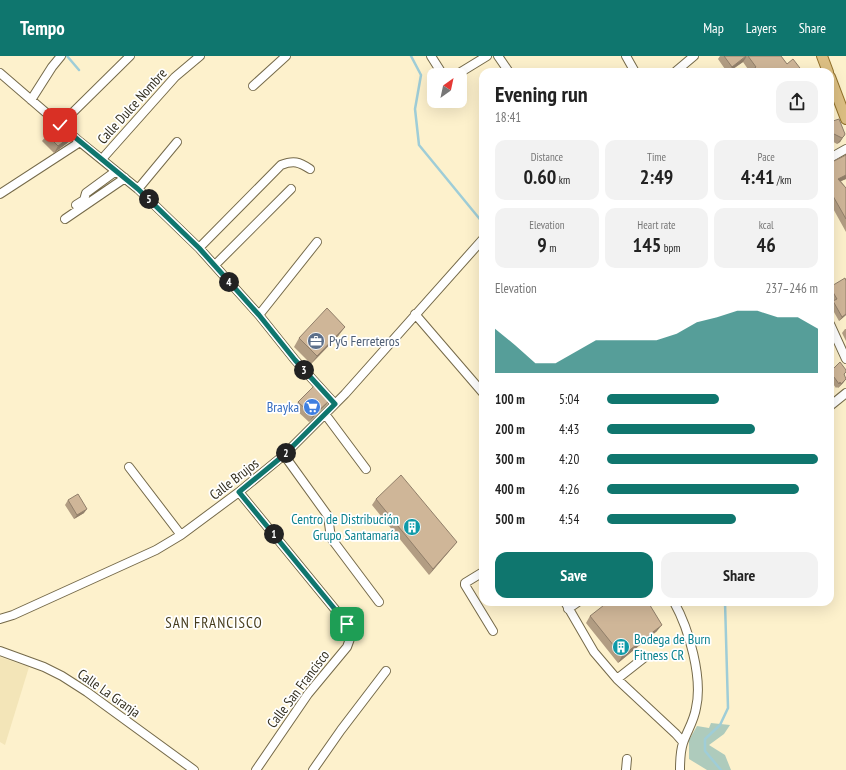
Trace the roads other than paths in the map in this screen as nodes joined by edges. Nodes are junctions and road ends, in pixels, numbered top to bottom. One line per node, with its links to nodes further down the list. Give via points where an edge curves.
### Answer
1 (130, 56): 22 (street)
2 (200, 56): 27 (street, Calle Dulce Nombre, via 175,77)
3 (286, 56): 18 (street)
4 (430, 56): 11 (street)
5 (487, 56): 12 (street)
6 (498, 56): 13 (street)
7 (626, 56): 14 (street)
8 (694, 56): 15 (street)
9 (822, 56): 16 (main road)
10 (60, 57): 20 (street)
11 (438, 68)
12 (467, 68)
13 (506, 68)
14 (633, 68)
15 (680, 68)
16 (826, 68)
17 (0, 73): 20 (street)
18 (252, 86)
19 (834, 88): 21 (main road)
20 (30, 100): 22 (street)
21 (846, 119)
22 (60, 125): 23 (street)
23 (80, 142): 27 (street); 33 (street)
24 (177, 142): 31 (street)
25 (846, 150): 26 (street)
26 (834, 156)
27 (102, 159): 29 (street)
28 (310, 169): 36 (street, via 301,163 281,165)
29 (116, 171): 30 (street); 30 (street, via 86,193 84,200 64,216)
30 (124, 178): 31 (street)
31 (138, 189): 36 (street)
32 (291, 189): 37 (street)
33 (0, 194)
34 (317, 242): 39 (street)
35 (479, 243): 38 (street, Calle Brujos)
36 (199, 248): 37 (street)
37 (215, 265): 39 (street)
38 (415, 314): 42 (street); 45 (street, Calle Brujos)
39 (259, 315): 45 (street)
40 (834, 333): 41 (street)
41 (846, 359)
42 (479, 388)
43 (846, 394): 44 (street)
44 (834, 403)
45 (335, 404): 46 (street, Calle Brujos)
46 (325, 414): 47 (street, Calle Brujos); 49 (street)
47 (284, 455): 50 (street, Calle Brujos); 53 (street, via 328,516 331,538)
48 (129, 467): 51 (street)
49 (366, 469)
50 (239, 492): 51 (street, Calle Brujos); 65 (street, Calle San Francisco, via 347,624 351,636 347,647 308,694)
51 (181, 535): 56 (street, Calle Brujos, via 156,550)
52 (479, 574): 57 (street, via 465,583)
53 (379, 602)
54 (568, 606): 61 (street, via 594,652)
55 (676, 606): 62 (street, via 686,628 698,680 697,708)
56 (0, 619)
57 (494, 631)
58 (0, 651): 64 (street, Calle La Granja, via 62,676)
59 (646, 657): 61 (street)
60 (386, 670): 66 (street)
61 (617, 679): 62 (street)
62 (683, 742): 68 (street, via 680,751)
63 (627, 759): 67 (street)
64 (194, 770)
65 (256, 770)
66 (313, 770)
67 (626, 770)
68 (680, 770)

